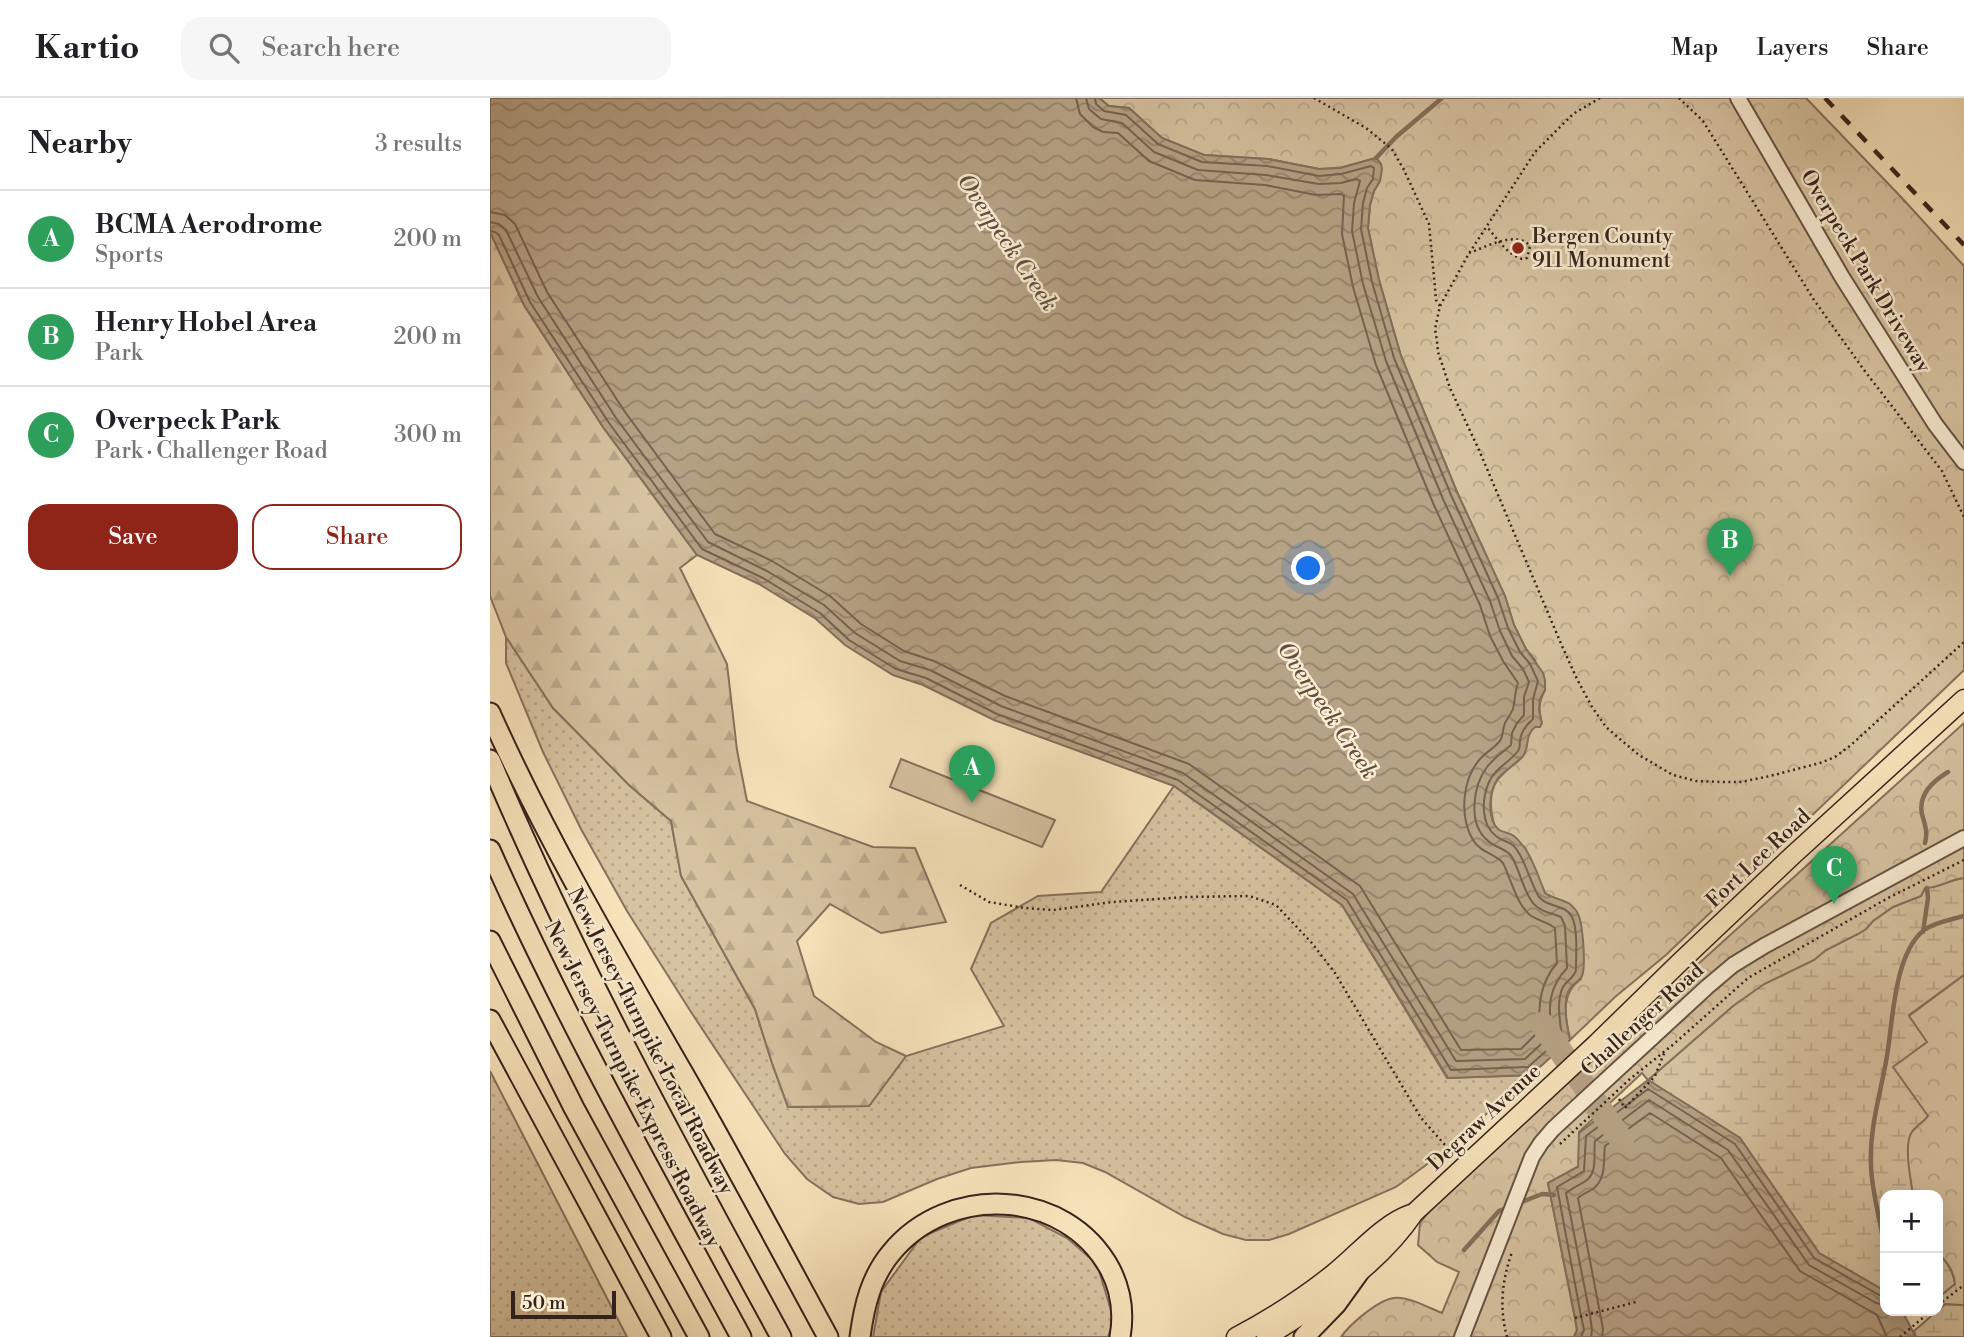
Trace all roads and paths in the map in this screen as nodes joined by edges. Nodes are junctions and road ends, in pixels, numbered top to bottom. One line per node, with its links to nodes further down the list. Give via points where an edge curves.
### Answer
1 (1314, 98): 8 (path, via 1392,149 1429,224 1434,288)
2 (1600, 98): 5 (path, via 1573,114 1546,139)
3 (1679, 98): 10 (path, via 1703,121 1814,300 1942,471)
4 (1738, 98): 9 (street, Overpeck Park Driveway, via 1842,277)
5 (1487, 226): 6 (path); 7 (path)
6 (1500, 243): 6 (path, via 1524,240 1530,246 1527,258 1519,258); 7 (path)
7 (1469, 253): 8 (path)
8 (1440, 306): 11 (path, via 1435,329 1450,388 1562,646 1606,727 1639,755 1673,775 1722,782 1770,776 1828,760 1851,745)
9 (1964, 462)
10 (1964, 517)
11 (1964, 642)
12 (1964, 699): 22 (main road, Fort Lee Road)
13 (490, 713): 38 (highway, via 570,875)
14 (490, 760): 37 (highway, New Jersey Turnpike Local Roadway, via 594,988)
15 (1964, 838): 44 (street, Challenger Road, via 1733,965 1553,1129 1535,1150)
16 (490, 850): 36 (highway, New Jersey Turnpike Express Roadway, via 577,1031)
17 (1964, 860): 21 (path, via 1748,978)
18 (960, 885): 25 (path, via 989,902 1053,910 1249,895 1276,905 1324,958 1422,1118)
19 (490, 941): 35 (highway, via 559,1080)
20 (490, 1020): 34 (highway)
21 (1665, 1051): 23 (path, via 1656,1076 1636,1097 1625,1108); 24 (path)
22 (1586, 1054): 25 (main road, Degraw Avenue)
23 (1619, 1099)
24 (1556, 1148)
25 (1465, 1166): 26 (main road, Degraw Avenue)
26 (1414, 1213): 28 (main road, Degraw Avenue); 41 (main road, Degraw Avenue, via 1386,1228 1292,1304)
27 (1511, 1254): 45 (path, via 1501,1309)
28 (1359, 1272): 42 (main road, Degraw Avenue); 43 (highway)
29 (1964, 1285): 30 (path)
30 (1943, 1302)
31 (1636, 1303): 33 (path)
32 (1925, 1316): 46 (path)
33 (1575, 1318)
34 (661, 1337)
35 (699, 1337)
36 (741, 1337)
37 (781, 1337)
38 (828, 1337)
39 (860, 1337): 40 (highway, via 870,1288 901,1242 939,1216 986,1203 1036,1209 1067,1224 1093,1245 1118,1287)
40 (1120, 1337)
41 (1236, 1337)
42 (1266, 1337)
43 (1304, 1337)
44 (1462, 1337)
45 (1507, 1337)
46 (1900, 1337)

